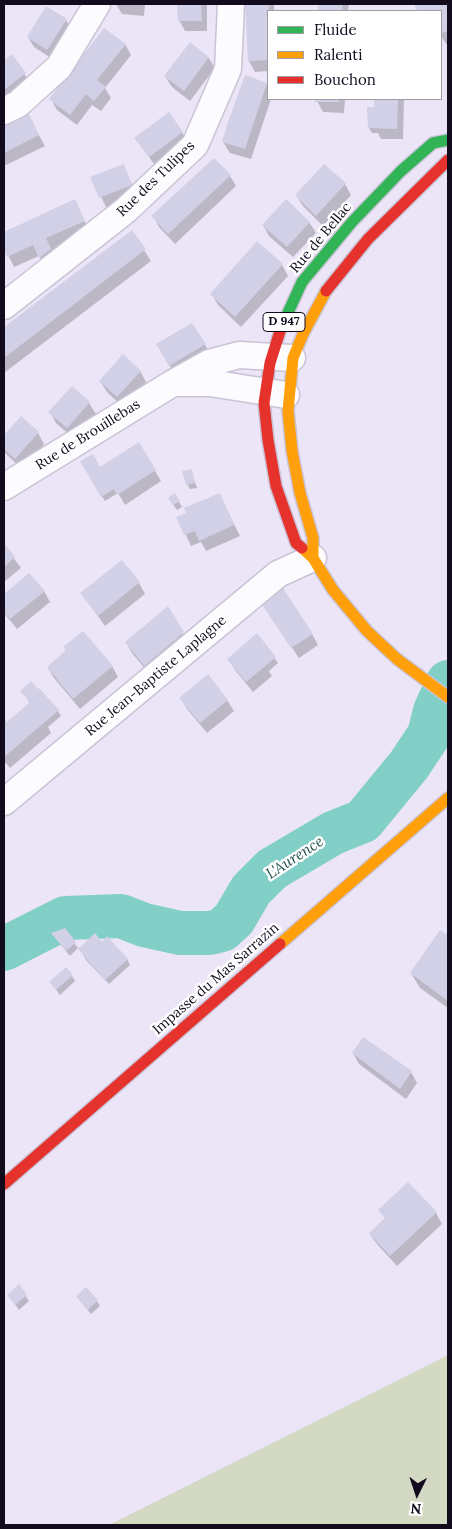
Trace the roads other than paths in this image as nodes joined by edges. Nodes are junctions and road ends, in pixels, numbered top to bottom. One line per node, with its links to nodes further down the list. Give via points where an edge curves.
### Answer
1 (97, 4): 3 (street, via 59,67 18,104)
2 (231, 4): 6 (street, Rue des Tulipes, via 228,69 195,145 126,210)
3 (4, 111)
4 (448, 140): 7 (main road, Rue de Bellac / D 947, via 433,143 401,171 352,222 302,282 280,332)
5 (448, 160): 7 (main road, D 947, via 368,239 342,270 322,298 303,334)
6 (4, 306)
7 (283, 357): 8 (street, Rue de Brouillebas, via 239,356 209,363); 9 (main road, Rue de Bellac / D 947); 9 (main road, Rue de Bellac / D 947)
8 (173, 383): 9 (street, via 210,383); 10 (street, Rue de Brouillebas)
9 (277, 394): 11 (main road, Rue de Bellac / D 947, via 288,411 300,492 313,538); 11 (main road, Rue de Bellac / D 947, via 264,403 276,486 296,543)
10 (4, 487)
11 (313, 558): 12 (main road, Rue de Bellac / D 947, via 333,590 367,631 397,659); 14 (street, Rue Jean-Baptiste Laplagne, via 278,574)
12 (448, 697)
13 (448, 798): 15 (main road, Impasse du Mas Sarrazin)
14 (4, 802)
15 (4, 1184)

